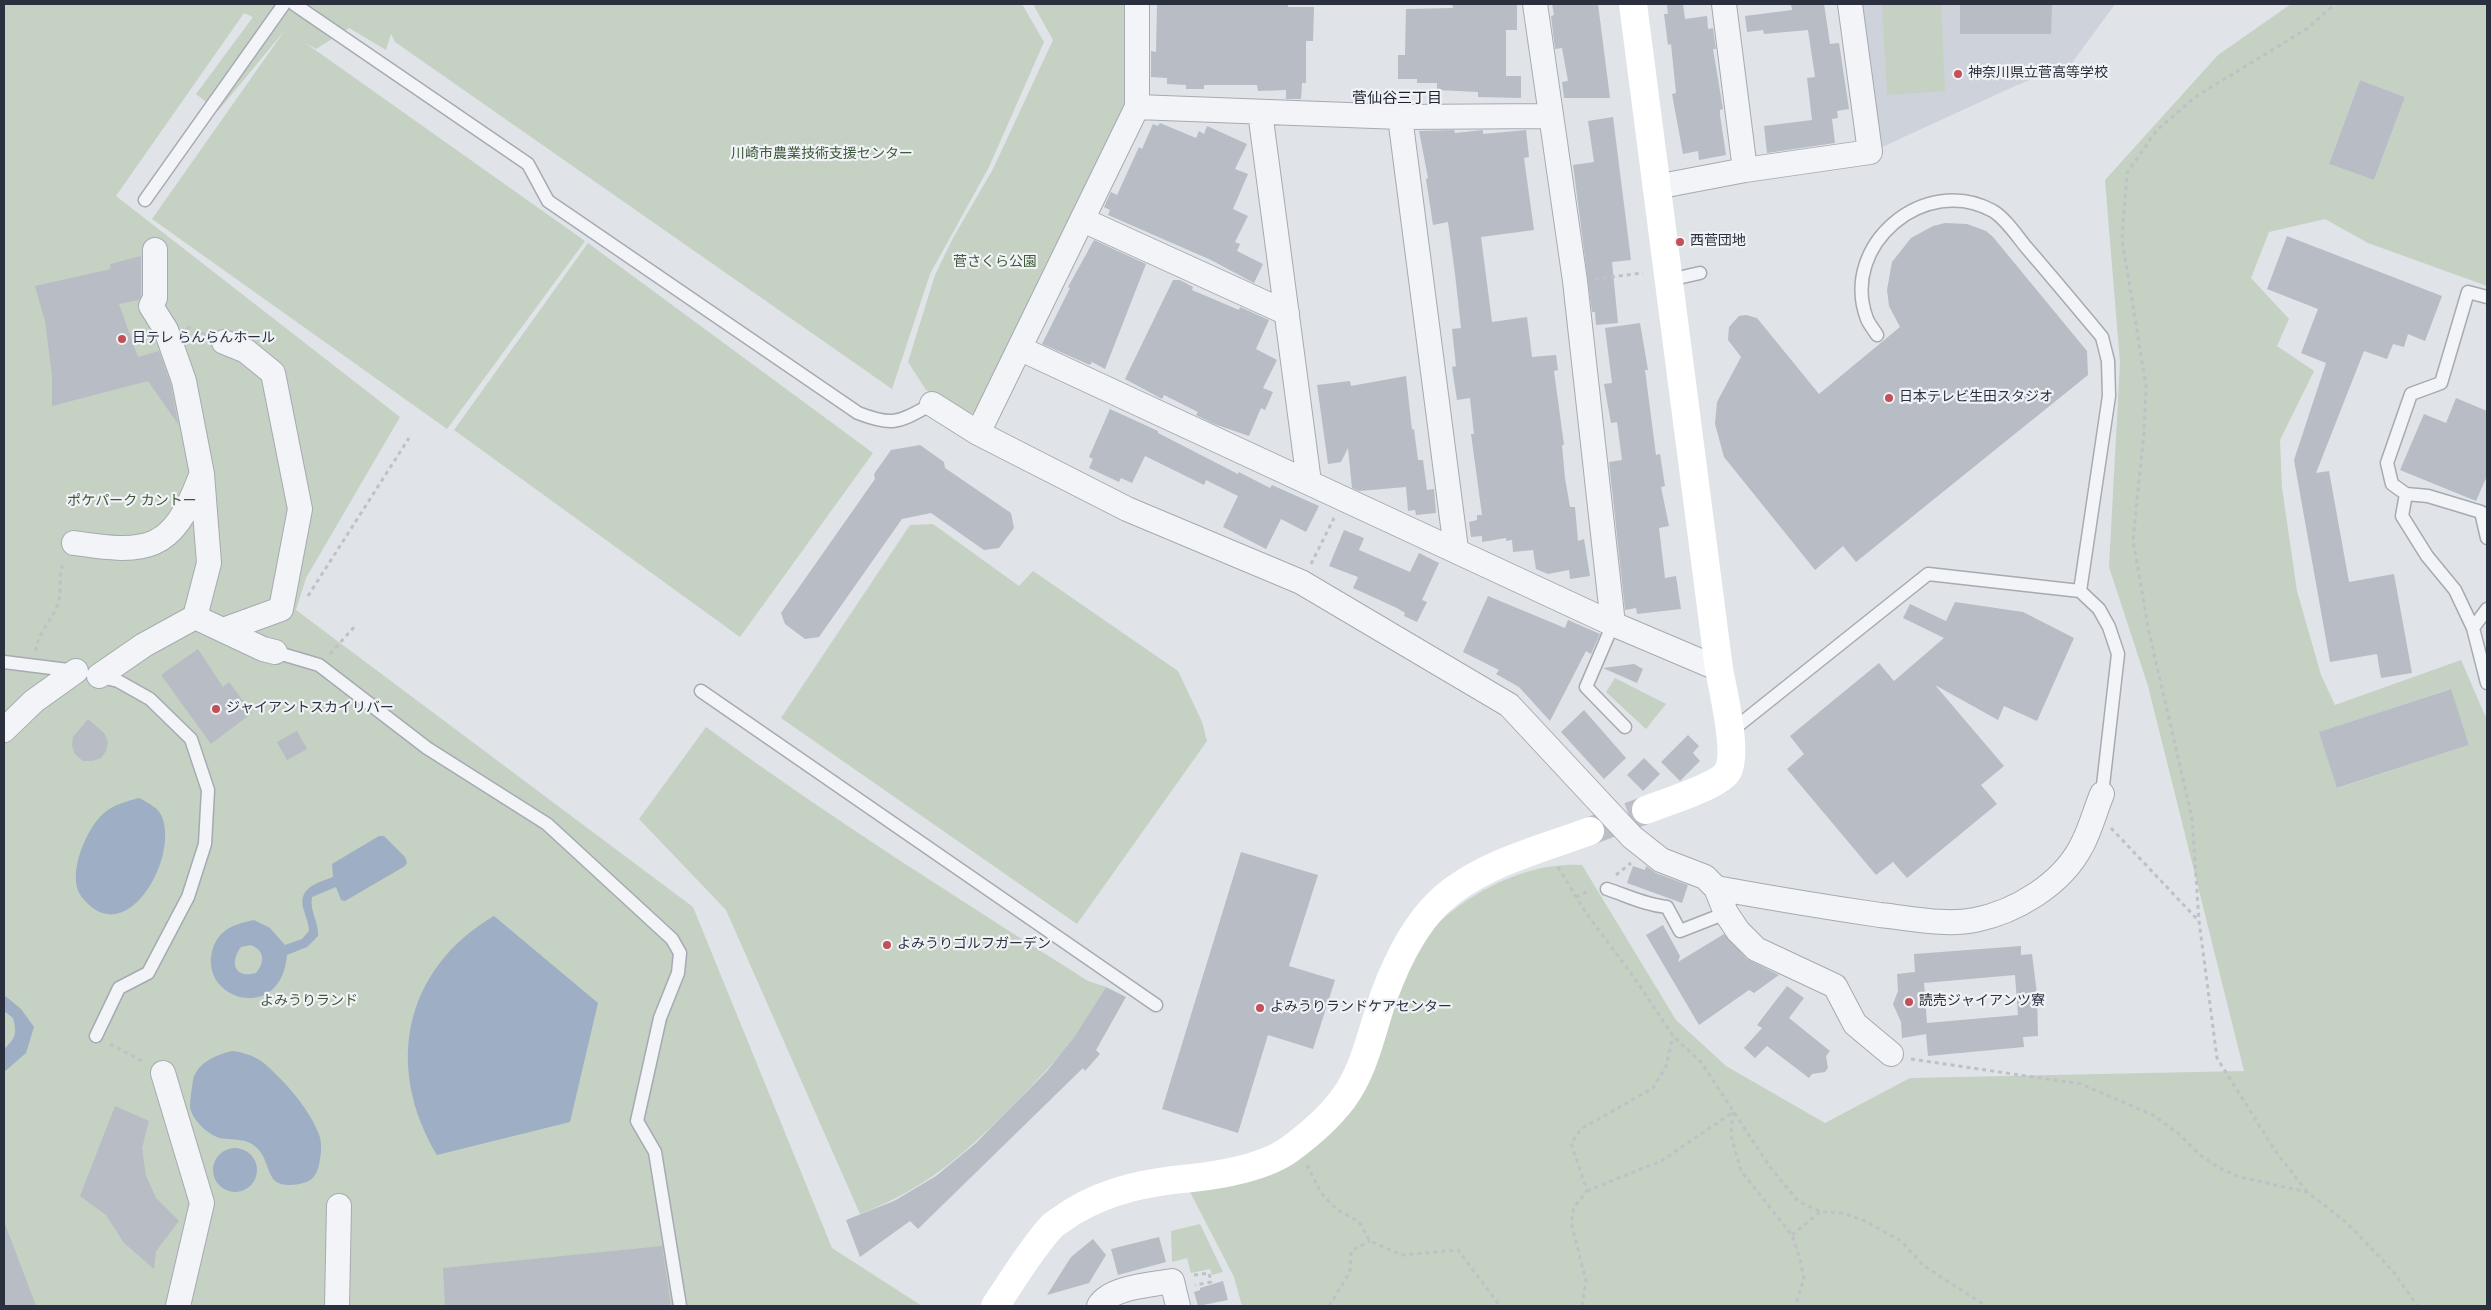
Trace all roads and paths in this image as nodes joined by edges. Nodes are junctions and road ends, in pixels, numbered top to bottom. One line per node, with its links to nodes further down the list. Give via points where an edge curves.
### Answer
1 (284, 4): 15 (lane)
2 (294, 4): 26 (lane, via 528,164 548,201 858,413 880,422 902,420)
3 (1138, 4): 9 (street)
4 (1535, 4): 11 (street)
5 (1633, 4): 14 (street)
6 (1724, 4): 13 (street)
7 (1850, 4): 13 (street, via 1870,152)
8 (2334, 4): 63 (path, via 2308,28 2195,97 2156,131 2127,173 2122,239 2146,386 2132,540 2149,632 2192,818)
9 (1137, 107): 10 (street); 16 (street)
10 (1260, 112): 12 (street); 22 (street)
11 (1550, 116): 12 (street); 20 (street)
12 (1400, 117): 35 (street)
13 (1745, 170): 14 (street)
14 (1656, 187): 19 (street)
15 (145, 200)
16 (1083, 220): 22 (street); 25 (street)
17 (155, 250): 29 (street, via 155,298 152,306 166,330 184,382)
18 (1700, 272): 19 (lane)
19 (1658, 276): 20 (path); 49 (street)
20 (1574, 281): 41 (street)
21 (2487, 297): 31 (lane, via 2468,292 2441,383 2411,394 2387,463 2392,484)
22 (1287, 313): 30 (street)
23 (1877, 335): 37 (lane, via 1867,319 1862,286 1863,272 1875,244 1901,216 1928,205 1960,201 1994,212 2102,337 2108,361 2109,396)
24 (224, 342): 44 (street, via 246,351 273,373 300,509 280,609)
25 (1021, 349): 27 (street); 30 (street)
26 (932, 404): 27 (street)
27 (978, 433): 60 (street, via 1127,509 1301,582 1510,705 1632,837 1661,860 1705,877)
28 (409, 438): 38 (path)
29 (202, 474): 34 (street, via 190,505 173,530 148,546 116,549); 40 (street, via 209,563)
30 (1309, 482): 35 (street)
31 (2406, 494): 33 (lane, via 2428,496 2480,512); 43 (lane, via 2402,516 2427,556 2455,590)
32 (1335, 516): 36 (path)
33 (2487, 538)
34 (74, 543): 47 (path, via 60,569 59,603 37,642)
35 (1456, 549): 41 (street)
36 (1309, 567)
37 (2080, 591): 55 (lane, via 1928,574); 56 (lane, via 2099,609 2109,626 2118,654)
38 (307, 597)
39 (2487, 609): 43 (lane)
40 (196, 617): 44 (street); 50 (street)
41 (1613, 624): 49 (street); 53 (lane, via 1586,687)
42 (355, 626): 48 (path)
43 (2474, 628): 51 (lane)
44 (226, 629): 45 (street)
45 (275, 652): 48 (lane)
46 (4, 662): 47 (lane)
47 (35, 666): 50 (lane)
48 (319, 666): 79 (lane, via 427,748 547,824 672,939 680,953 678,972 660,1018 637,1122 656,1152)
49 (1719, 669): 55 (street)
50 (88, 673): 54 (street, via 34,701); 65 (lane, via 118,681 150,699 191,739 208,790 205,844 188,897 148,973 119,988)
51 (2487, 683)
52 (701, 691): 64 (lane)
53 (1625, 727)
54 (4, 730)
55 (1730, 732): 57 (street, via 1728,771 1712,784)
56 (2099, 803): 60 (street, via 2081,848 2061,872 2033,896 2006,911 1973,920 1926,920 1800,904); 63 (path)
57 (1646, 810)
58 (1590, 831): 70 (street, via 1501,864 1474,877 1439,902 1407,943 1385,993 1366,1054 1344,1098 1317,1128)
59 (1558, 866): 66 (path, via 1586,913)
60 (1716, 888): 62 (street)
61 (1607, 889): 62 (lane, via 1647,905 1667,907 1680,931)
62 (1726, 913): 67 (street, via 1756,949 1835,986 1855,1024)
63 (2199, 920): 72 (path, via 2217,1058 2274,1148)
64 (1156, 1005)
65 (96, 1036): 68 (path)
66 (1673, 1036): 69 (path, via 1701,1062); 71 (path, via 1666,1066 1653,1088 1581,1129 1571,1143)
67 (1891, 1054): 72 (path, via 2081,1084 2154,1115 2219,1168 2240,1178)
68 (163, 1073): 77 (street, via 202,1203)
69 (1733, 1112): 71 (path, via 1661,1161); 74 (path, via 1770,1167 1798,1201); 75 (path, via 1731,1135 1741,1171)
70 (1297, 1144): 76 (path, via 1321,1193 1336,1209 1359,1222); 80 (street, via 1287,1152 1251,1166 1211,1176 1156,1181 1122,1189 1082,1206 1053,1225)
71 (1587, 1191): 85 (path, via 1574,1207 1571,1222 1586,1281)
72 (2307, 1192): 88 (path, via 2366,1242 2392,1270)
73 (339, 1206): 78 (street)
74 (1821, 1212): 75 (path); 87 (path, via 1842,1213 1901,1241 1924,1266)
75 (1792, 1235): 86 (path, via 1804,1279)
76 (1370, 1241): 83 (path, via 1351,1251 1350,1272); 84 (path, via 1402,1255 1458,1250)
77 (178, 1306)
78 (337, 1306)
79 (680, 1306)
80 (995, 1306)
81 (1099, 1306): 82 (street, via 1113,1293 1172,1281)
82 (1178, 1306)
83 (1329, 1306)
84 (1500, 1306)
85 (1582, 1306)
86 (1797, 1306)
87 (1986, 1306)
88 (2418, 1306)

